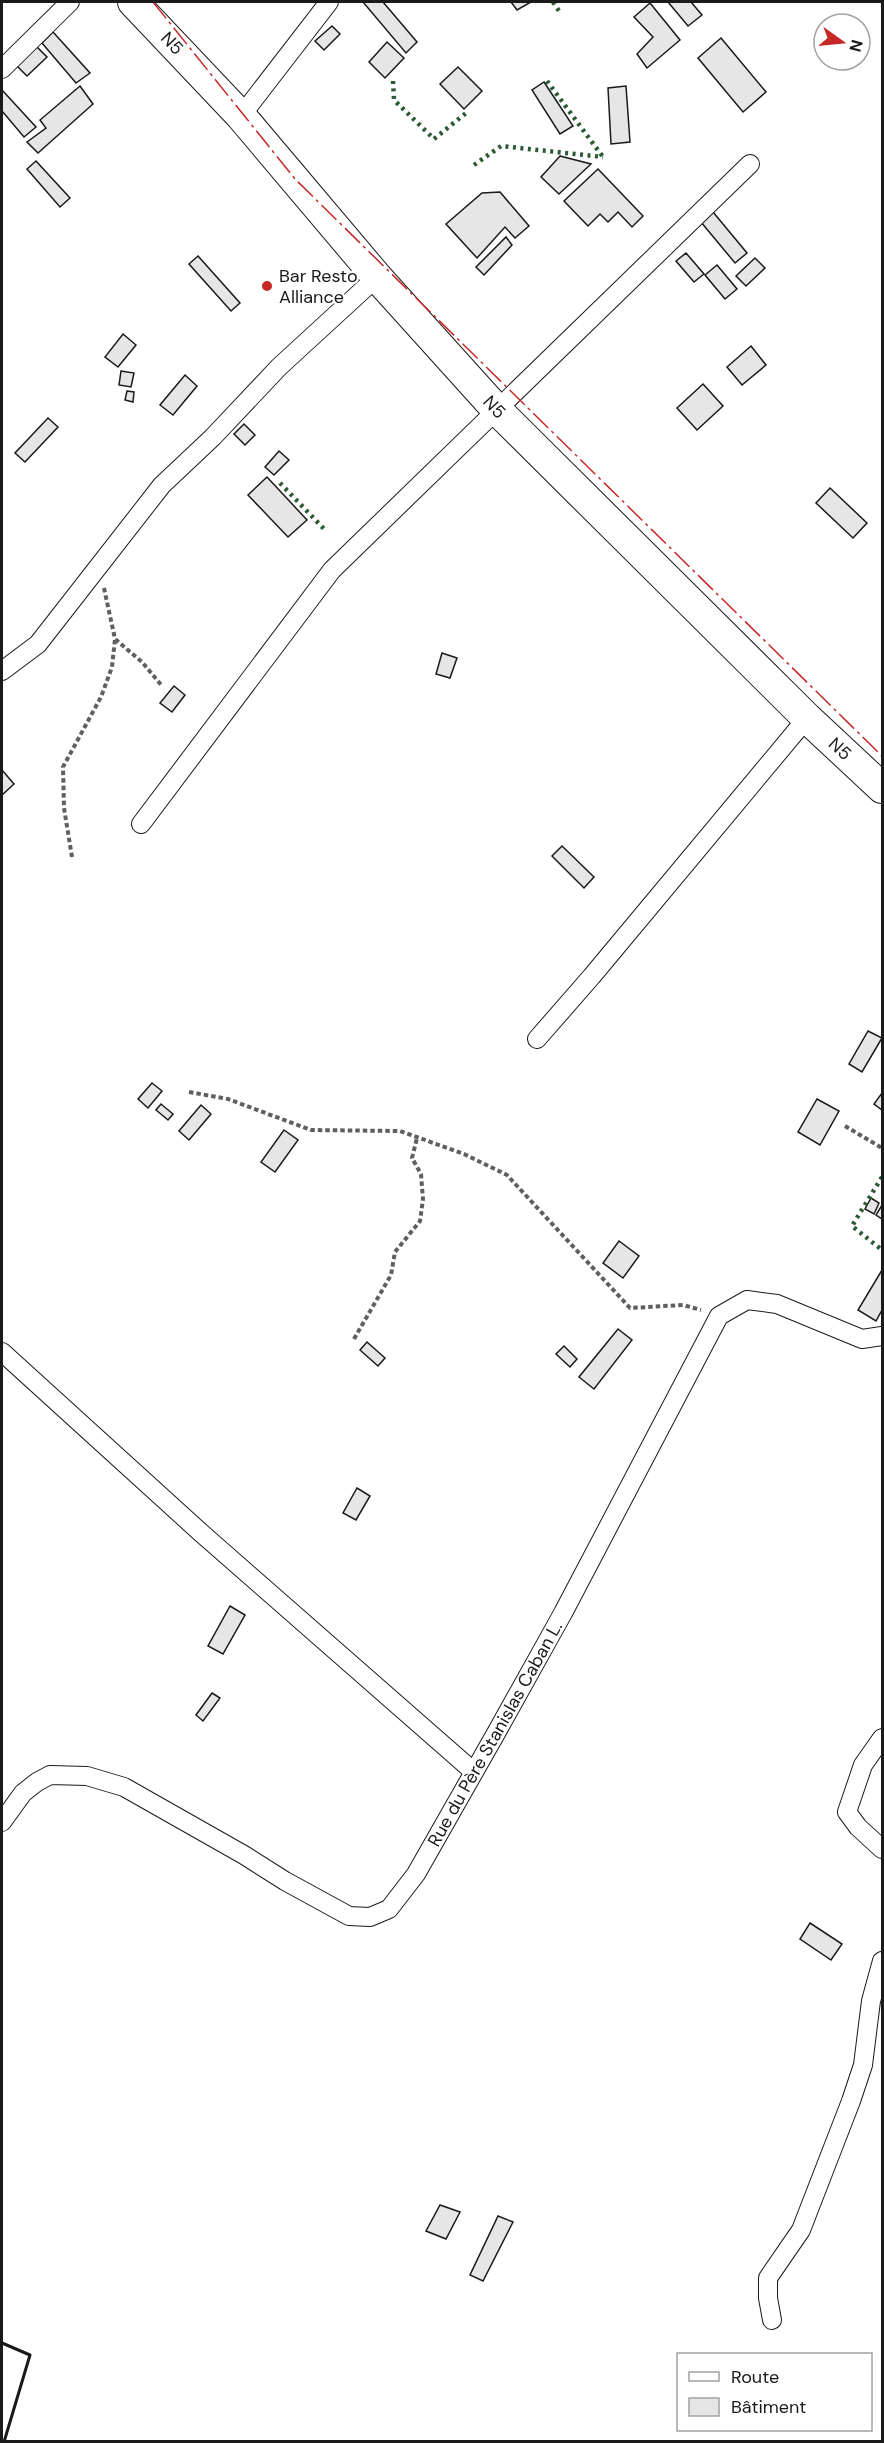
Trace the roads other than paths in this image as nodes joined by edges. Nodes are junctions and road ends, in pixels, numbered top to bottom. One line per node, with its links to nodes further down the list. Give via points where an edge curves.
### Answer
1 (70, 2): 4 (street)
2 (133, 2): 5 (main road, N5 / N5)
3 (329, 2): 5 (street)
4 (2, 69)
5 (241, 116): 7 (main road, N5 / N5)
6 (750, 164): 8 (street)
7 (377, 277): 8 (main road, N5 / N5); 9 (street, via 279,367 162,485 38,644)
8 (497, 410): 10 (main road, N5 / N5); 12 (street, via 332,570)
9 (2, 671)
10 (807, 718): 11 (main road, N5 / N5); 13 (street)
11 (882, 788)
12 (141, 824)
13 (537, 1039)
14 (882, 1336): 17 (street, Rue du Père Stanislas Caban L., via 862,1339 777,1304 747,1300 719,1316 563,1613)
15 (2, 1352): 17 (street)
16 (882, 1738): 19 (street, via 864,1765 847,1812)
17 (474, 1772): 18 (street, Rue du Père Stanislas Caban L., via 416,1874 389,1909 370,1917 349,1916 124,1787 105,1780 50,1775 23,1793)
18 (2, 1822)
19 (882, 1849)
20 (882, 1961): 21 (street, via 871,2001 863,2065 851,2101 801,2230 768,2278)
21 (772, 2320)

